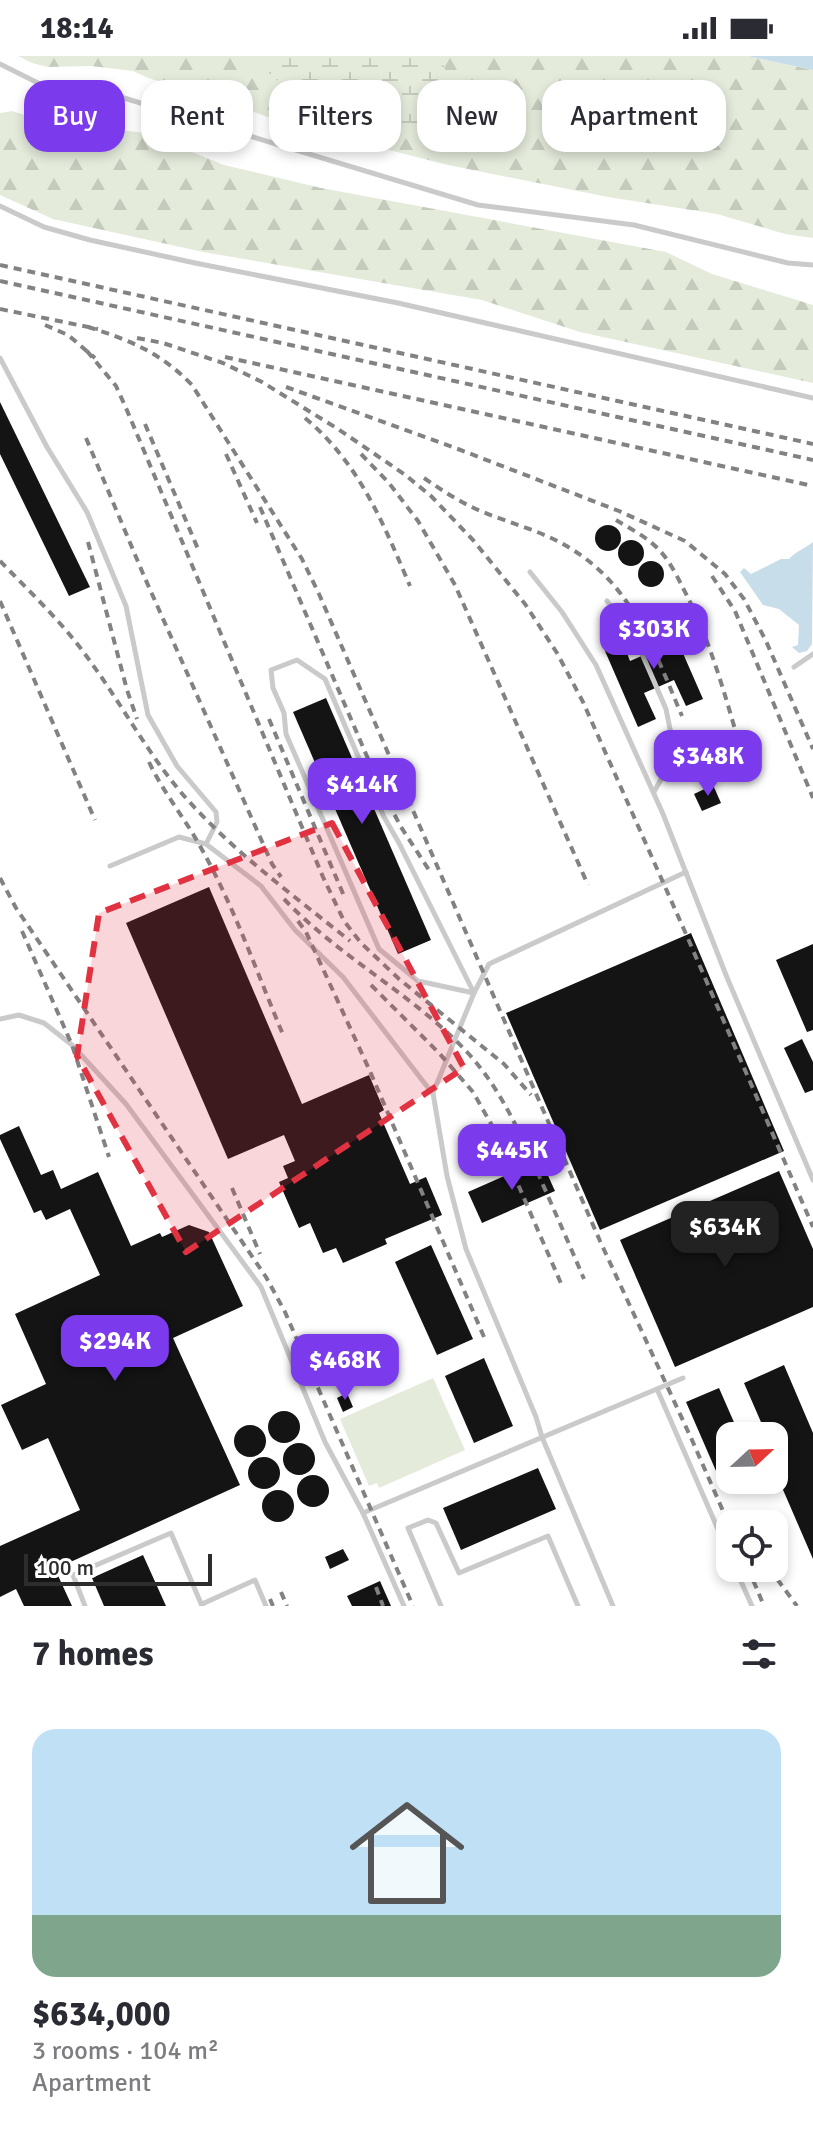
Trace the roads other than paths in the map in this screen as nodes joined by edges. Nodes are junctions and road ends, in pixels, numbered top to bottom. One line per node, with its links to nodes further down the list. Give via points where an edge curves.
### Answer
1 (0, 64): 3 (lane, via 48,88 95,100 124,98 478,205 634,225)
2 (0, 206): 5 (lane, via 61,233 111,245 398,303)
3 (813, 265)
4 (0, 358): 11 (lane, via 93,526 126,606 148,715 177,766 216,812)
5 (813, 398)
6 (530, 572): 10 (lane, via 596,665)
7 (607, 601): 10 (lane, via 633,633 666,709 675,754)
8 (813, 654): 9 (lane)
9 (794, 667)
10 (654, 793): 13 (lane)
11 (206, 844): 12 (lane, via 179,837); 16 (lane, via 261,886 295,930 343,977)
12 (110, 866)
13 (686, 872): 14 (lane, via 489,964); 17 (lane)
14 (474, 993): 14 (lane, via 384,817 325,679 297,660 271,670 286,734 379,949 418,981); 16 (lane)
15 (0, 1019): 21 (lane, via 19,1015 44,1023 72,1045 126,1104 261,1287 325,1442)
16 (433, 1093): 20 (lane, via 466,1249)
17 (813, 1180)
18 (683, 1378): 19 (lane)
19 (657, 1389): 20 (lane); 22 (lane)
20 (542, 1437): 21 (lane); 30 (lane)
21 (363, 1513): 27 (lane)
22 (716, 1526)
23 (741, 1582): 31 (lane)
24 (202, 1605): 25 (lane, via 171,1533 73,1575); 26 (lane, via 255,1580)
25 (85, 1606)
26 (266, 1606)
27 (404, 1606)
28 (441, 1606): 29 (lane, via 408,1528 428,1520 436,1523 459,1573 548,1536)
29 (578, 1606)
30 (613, 1606)
31 (752, 1606)

